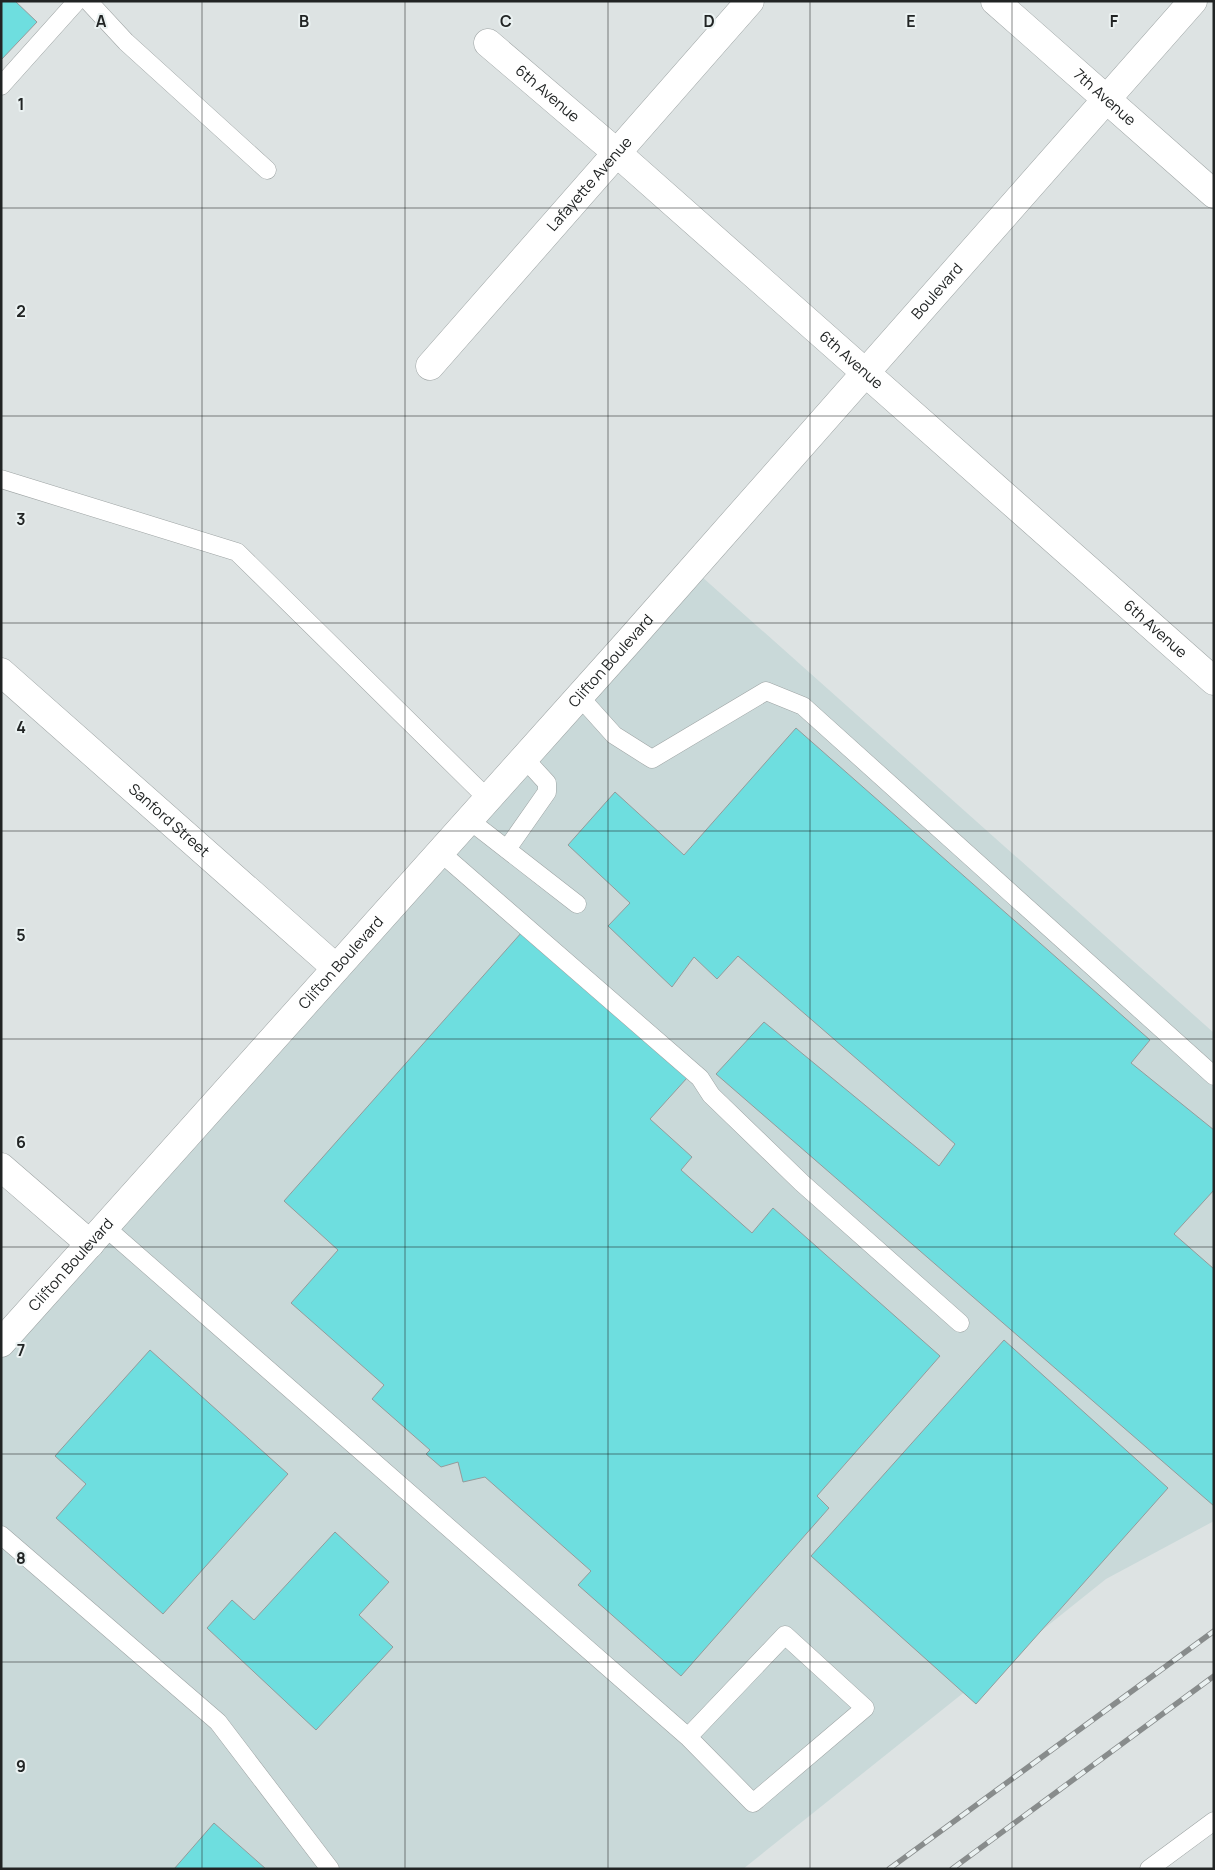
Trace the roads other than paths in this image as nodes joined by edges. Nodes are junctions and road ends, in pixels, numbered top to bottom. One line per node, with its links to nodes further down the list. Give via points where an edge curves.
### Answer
1 (77, 1): 7 (lane)
2 (88, 1): 10 (lane, via 126,42)
3 (750, 1): 9 (street, Lafayette Avenue)
4 (995, 1): 8 (street, 7th Avenue)
5 (1193, 1): 8 (street, Boulevard)
6 (488, 43): 9 (street, 6th Avenue)
7 (1, 86)
8 (1106, 99): 11 (street, 7th Avenue); 13 (street, Boulevard)
9 (617, 153): 12 (street, Lafayette Avenue); 13 (street, 6th Avenue)
10 (267, 170)
11 (1214, 194)
12 (430, 366)
13 (866, 372): 15 (street, Boulevard); 17 (street, 6th Avenue)
14 (1, 480): 20 (lane, via 236,552)
15 (680, 582): 18 (street, Clifton Boulevard)
16 (1, 672): 25 (street, Sanford Street)
17 (1214, 681)
18 (579, 696): 19 (street, Clifton Boulevard); 26 (lane, via 614,735 652,759 766,691 803,706)
19 (524, 758): 20 (street, Clifton Boulevard); 22 (lane, via 547,783 546,792)
20 (488, 798): 21 (street, Clifton Boulevard)
21 (469, 820): 22 (lane); 23 (street, Clifton Boulevard)
22 (507, 849): 24 (lane)
23 (440, 852): 25 (street, Clifton Boulevard); 29 (lane, via 700,1078 711,1095 802,1183)
24 (577, 904)
25 (336, 968): 28 (street, Clifton Boulevard)
26 (1214, 1076)
27 (1, 1167): 28 (street)
28 (97, 1235): 30 (street, Clifton Boulevard); 32 (lane)
29 (960, 1322)
30 (1, 1343)
31 (1, 1535): 34 (lane, via 218,1722)
32 (688, 1737): 32 (lane, via 785,1635 865,1708 753,1803)
33 (1214, 1821): 35 (lane)
34 (330, 1869)
35 (1149, 1869)

